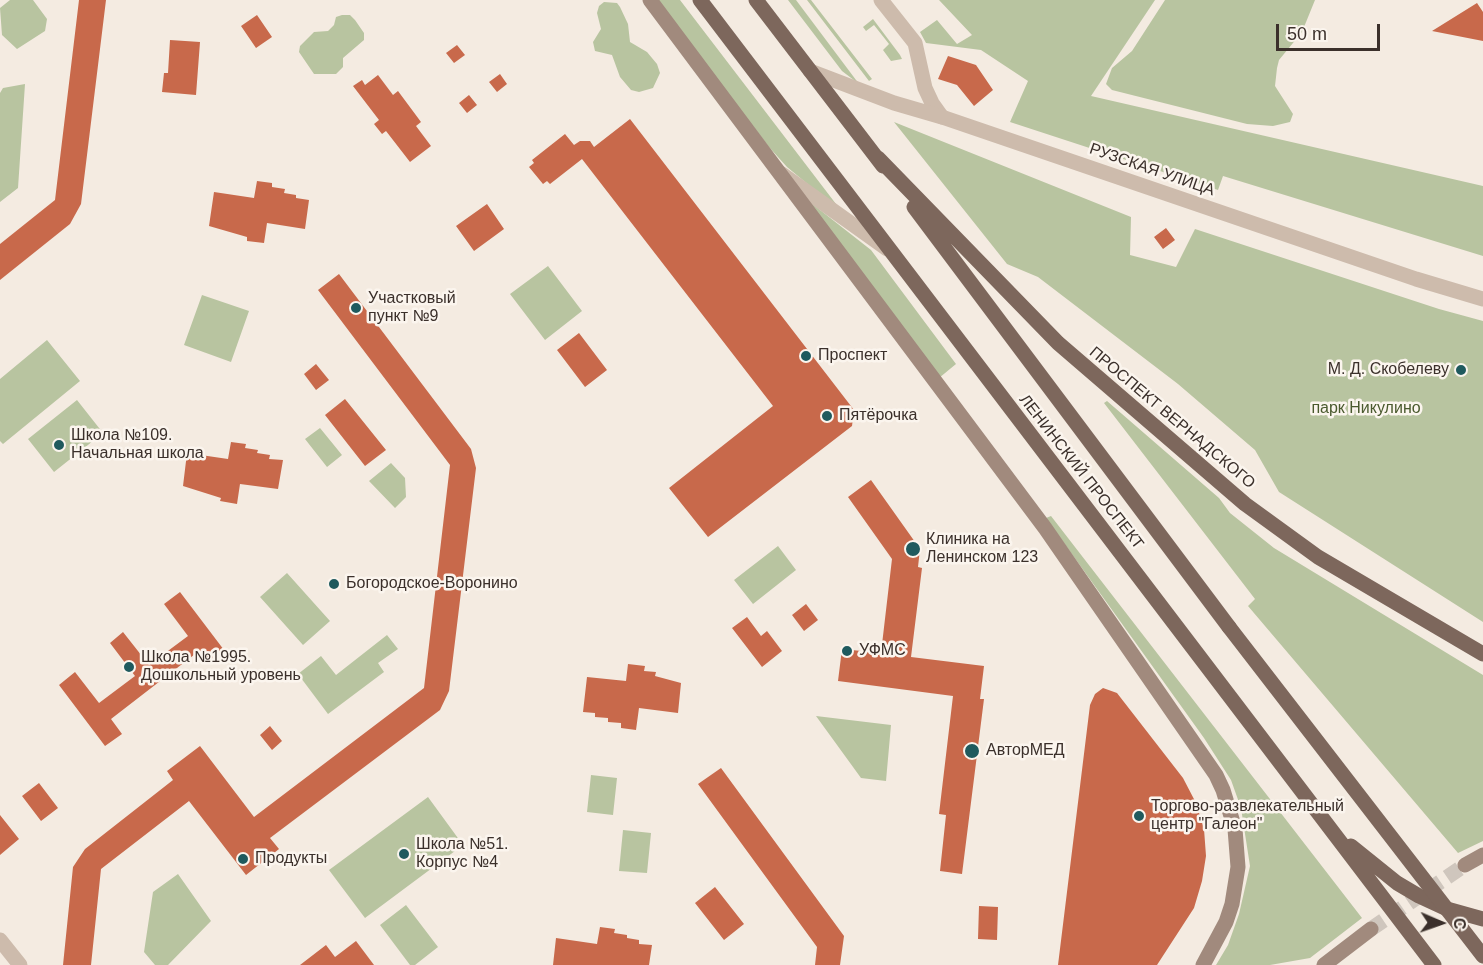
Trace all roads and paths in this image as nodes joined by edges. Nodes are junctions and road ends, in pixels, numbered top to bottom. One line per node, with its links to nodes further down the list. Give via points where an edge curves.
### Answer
1 (650, 0): 8 (main road)
2 (700, 0): 9 (main road, ЛЕНИНСКИЙ ПРОСПЕКТ)
3 (756, 0): 5 (main road, ЛЕНИНСКИЙ ПРОСПЕКТ)
4 (881, 0): 6 (street, via 915,43 925,88)
5 (810, 71): 6 (street, РУЗСКАЯ УЛИЦА); 7 (main road, ЛЕНИНСКИЙ ПРОСПЕКТ)
6 (942, 117): 10 (street, РУЗСКАЯ УЛИЦА)
7 (878, 158): 11 (main road, ПРОСПЕКТ ВЕРНАДСКОГО, via 1058,343 1245,504 1318,557); 18 (main road, ЛЕНИНСКИЙ ПРОСПЕКТ, bridge, via 1228,627)
8 (775, 169): 9 (street); 20 (main road, via 1045,528 1216,775 1235,829 1238,867 1226,922)
9 (891, 251): 12 (main road, ЛЕНИНСКИЙ ПРОСПЕКТ)
10 (1483, 299)
11 (1483, 654)
12 (1330, 828): 15 (main road, via 1397,883 1447,909); 22 (main road, ЛЕНИНСКИЙ ПРОСПЕКТ)
13 (1483, 855): 14 (main road)
14 (1465, 864)
15 (1483, 919)
16 (1371, 929): 21 (main road)
17 (0, 940): 19 (street)
18 (1483, 956)
19 (20, 965)
20 (1203, 965)
21 (1324, 965)
22 (1434, 965)

